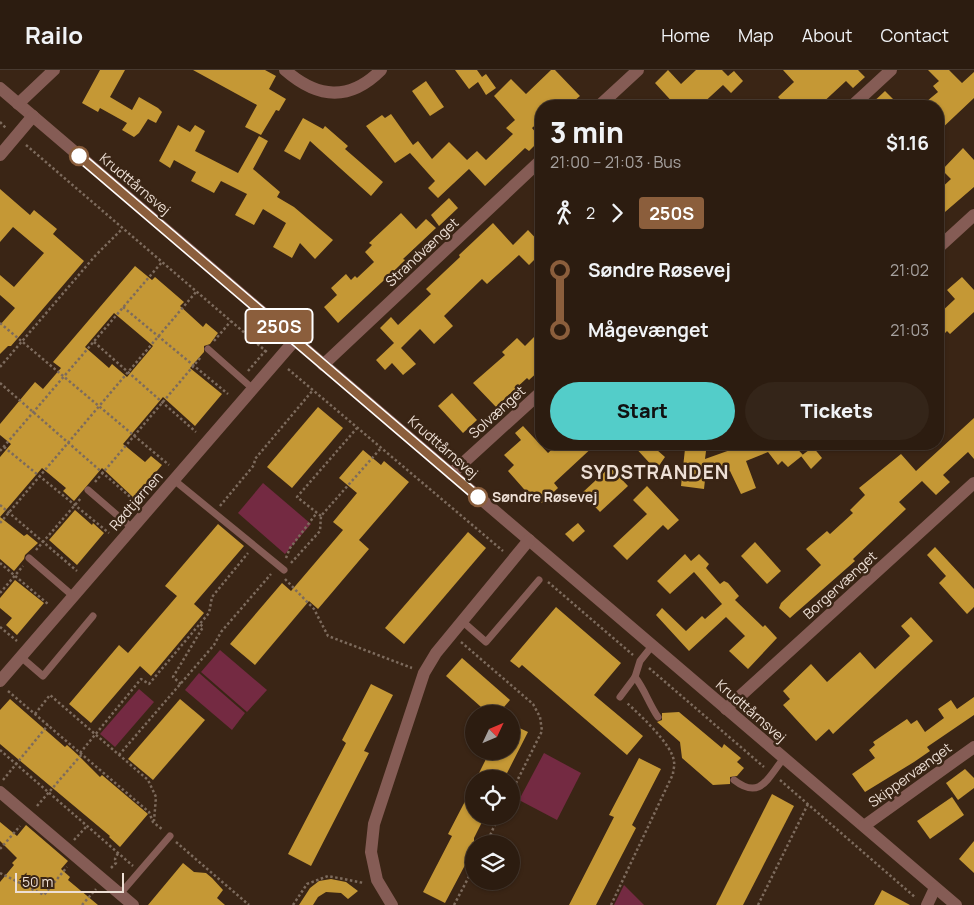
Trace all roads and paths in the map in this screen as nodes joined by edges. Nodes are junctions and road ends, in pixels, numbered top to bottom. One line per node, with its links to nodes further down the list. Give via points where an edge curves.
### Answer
1 (54, 70): 9 (street)
2 (285, 70): 3 (street, via 300,83 323,93 359,87)
3 (381, 70)
4 (638, 70): 7 (street)
5 (891, 70): 8 (street)
6 (0, 88): 9 (street, Krudttårnsvej)
7 (606, 100)
8 (858, 100)
9 (18, 104): 10 (street, Krudttårnsvej)
10 (33, 116): 12 (street); 24 (street, Krudttårnsvej)
11 (0, 122): 12 (path)
12 (16, 136): 13 (street); 16 (path)
13 (0, 154)
14 (535, 166): 29 (street, Strandvænget)
15 (974, 215): 17 (street)
16 (122, 229): 18 (path); 25 (path)
17 (944, 242)
18 (162, 262): 19 (path); 20 (path)
19 (196, 292): 21 (path); 23 (path)
20 (123, 307): 23 (path); 26 (path)
21 (231, 321): 27 (path); 28 (path)
22 (0, 323): 25 (path)
23 (158, 336): 30 (path); 32 (path)
24 (295, 340): 28 (street, Rødtjørnen); 29 (street, Krudttårnsvej)
25 (22, 341): 31 (path); 33 (path)
26 (94, 342): 32 (path); 33 (path)
27 (208, 349): 30 (path); 35 (lane)
28 (278, 361): 35 (street, Rødtjørnen); 36 (path)
29 (323, 364): 50 (street, Krudttårnsvej)
30 (194, 366): 37 (path); 39 (path)
31 (0, 367)
32 (128, 372): 39 (path); 40 (path)
33 (64, 377): 40 (path); 41 (path)
34 (0, 383): 41 (path)
35 (253, 388): 52 (street, Rødtjørnen)
36 (313, 390): 42 (path); 59 (path)
37 (228, 394)
38 (535, 397): 50 (street, Solvænget)
39 (163, 402): 43 (path); 44 (path)
40 (99, 406): 44 (path); 45 (path)
41 (33, 412): 45 (path); 46 (path)
42 (357, 428): 47 (path); 60 (path, via 297,497)
43 (196, 432)
44 (134, 436): 49 (path); 52 (path)
45 (68, 443): 49 (path); 51 (path)
46 (4, 447): 48 (path); 51 (path)
47 (381, 448): 61 (path); 69 (path)
48 (0, 451)
49 (103, 473): 54 (path); 55 (path)
50 (451, 474): 65 (street, Krudttårnsvej)
51 (39, 477): 56 (path); 58 (path)
52 (177, 477): 59 (lane); 63 (street, Rødtjørnen)
53 (974, 483): 92 (street, Borgervænget)
54 (88, 490): 56 (path); 63 (lane)
55 (136, 502)
56 (75, 505): 64 (path); 66 (path)
57 (0, 506): 58 (path)
58 (8, 513): 62 (path); 66 (path)
59 (214, 513): 67 (lane)
60 (316, 514): 61 (path); 71 (path)
61 (321, 516): 71 (path, via 320,531)
62 (0, 523)
63 (132, 528): 76 (street, Rødtjørnen)
64 (109, 533)
65 (529, 540): 69 (street); 84 (street, Krudttårnsvej)
66 (43, 542): 68 (path); 72 (path)
67 (254, 546): 71 (lane); 80 (path, via 212,597 209,613)
68 (29, 558): 73 (path); 76 (lane)
69 (514, 560): 79 (street)
70 (0, 563): 73 (path)
71 (281, 570): 87 (path, via 314,609 328,636); 89 (path, via 275,570)
72 (77, 571)
73 (14, 575): 75 (path); 77 (path)
74 (540, 578): 79 (lane, via 486,642); 86 (path)
75 (0, 593)
76 (73, 596): 77 (street, Rødtjørnen)
77 (59, 613): 85 (street, Rødtjørnen)
78 (93, 616): 85 (lane, via 43,676)
79 (462, 621): 82 (street)
80 (200, 624): 89 (path, via 203,627 173,677); 96 (path, via 149,684 141,679)
81 (0, 627): 83 (path)
82 (451, 634): 87 (street); 104 (path, via 532,704 540,716 542,731)
83 (16, 641)
84 (652, 646): 86 (lane); 92 (street, Krudttårnsvej)
85 (21, 657): 90 (street, Rødtjørnen)
86 (640, 661): 88 (lane); 103 (path)
87 (424, 673): 121 (street, via 374,824 371,852)
88 (635, 677): 91 (lane); 94 (lane)
89 (181, 684): 100 (path)
90 (4, 686): 93 (path)
91 (620, 697): 132 (path, via 644,718 674,761 673,774)
92 (726, 709): 101 (street, Krudttårnsvej)
93 (35, 714): 95 (path); 96 (path, via 50,695)
94 (658, 718)
95 (48, 725): 99 (path); 102 (path)
96 (95, 735): 99 (path); 100 (path)
97 (974, 747): 113 (street, Skippervænget)
98 (0, 750): 102 (path)
99 (81, 754): 108 (path); 111 (path, via 149,812)
100 (120, 755): 111 (path, via 148,780 156,798)
101 (784, 758): 103 (lane); 113 (street, Krudttårnsvej)
102 (16, 764): 106 (path); 108 (path)
103 (772, 773): 105 (lane, via 761,787 746,787); 109 (path)
104 (520, 775)
105 (734, 780)
106 (0, 783)
107 (0, 792): 110 (street)
108 (49, 793): 110 (path); 112 (path)
109 (808, 804): 125 (path); 133 (path)
110 (29, 816): 115 (path); 116 (street)
111 (153, 822): 114 (path)
112 (87, 826): 116 (path); 117 (path)
113 (864, 826): 123 (street, Krudttårnsvej)
114 (170, 836): 118 (lane); 128 (path)
115 (0, 850)
116 (71, 852): 119 (path, via 44,895); 120 (street)
117 (118, 853): 118 (path); 120 (path, via 116,863)
118 (140, 872): 124 (lane)
119 (0, 873)
120 (103, 879): 124 (street); 126 (path)
121 (377, 880): 129 (path, via 366,883 328,876 307,884); 130 (street)
122 (465, 884): 131 (path)
123 (935, 888): 125 (street); 134 (street, Krudttårnsvej)
124 (120, 894): 127 (street)
125 (922, 902)
126 (82, 905)
127 (133, 905)
128 (249, 905)
129 (293, 905)
130 (392, 905)
131 (454, 905)
132 (611, 905)
133 (758, 905)
134 (956, 905)

